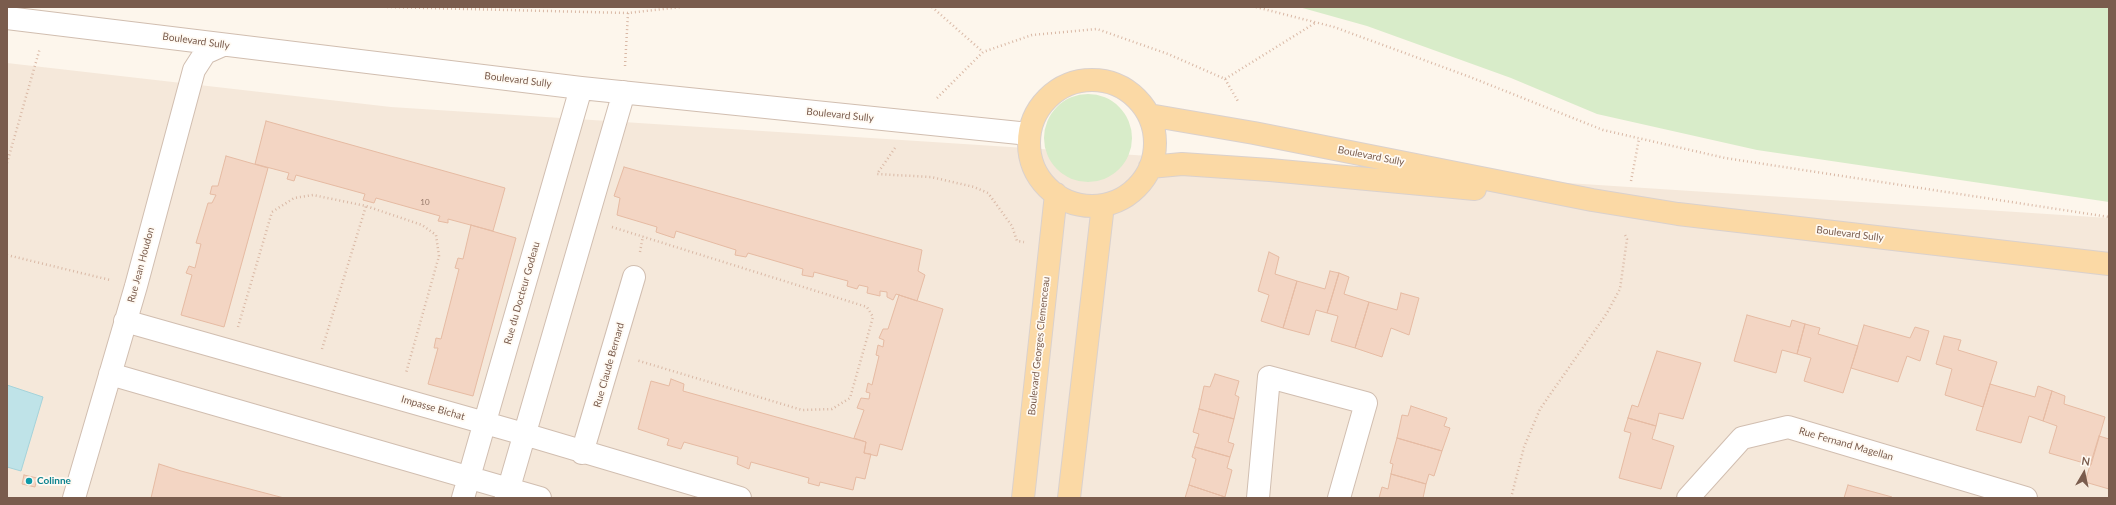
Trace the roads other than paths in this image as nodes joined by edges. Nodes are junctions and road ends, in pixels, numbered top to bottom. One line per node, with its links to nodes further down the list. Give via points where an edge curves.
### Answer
1 (7, 18): 2 (street, Boulevard Sully)
2 (223, 45): 3 (street, Boulevard Sully); 13 (street, Rue Jean Houdon, via 205,53 194,70)
3 (581, 88): 4 (street, Boulevard Sully); 15 (street, Rue du Docteur Godeau)
4 (624, 92): 6 (street, Boulevard Sully); 16 (street)
5 (1149, 115): 6 (main road, via 1137,99 1121,87 1102,81 1082,80 1063,86 1047,98 1035,115); 7 (main road, via 1155,134 1154,154); 9 (main road, Boulevard Sully, via 1254,133)
6 (1029, 134): 8 (main road, via 1030,154 1036,173)
7 (1150, 167): 9 (main road, Boulevard Sully, via 1182,164 1270,170); 10 (main road, via 1137,187 1121,199)
8 (1056, 194): 10 (main road, via 1084,206); 23 (main road, Boulevard Georges Clemenceau)
9 (1592, 200): 11 (main road, Boulevard Sully, via 1678,214)
10 (1103, 205): 24 (main road)
11 (2109, 264)
12 (634, 277): 17 (street, Rue Claude Bernard)
13 (126, 321): 14 (street, Rue Jean Houdon); 15 (street, Impasse Bichat)
14 (110, 374): 18 (street); 20 (street, Rue Jean Houdon)
15 (485, 423): 16 (street, Impasse Bichat); 18 (street, Rue du Docteur Godeau)
16 (524, 434): 17 (street, Impasse Bichat); 19 (street)
17 (582, 453): 22 (street, Impasse Bichat)
18 (466, 488): 19 (street)
19 (507, 493): 21 (street)
20 (74, 498)
21 (540, 498)
22 (740, 498)
23 (1023, 498)
24 (1069, 498)
25 (1258, 498): 26 (street, via 1269,377 1366,403)
26 (1339, 498)
27 (1688, 498): 28 (street, Rue Fernand Magellan, via 1742,438 1788,427)
28 (2026, 498)

